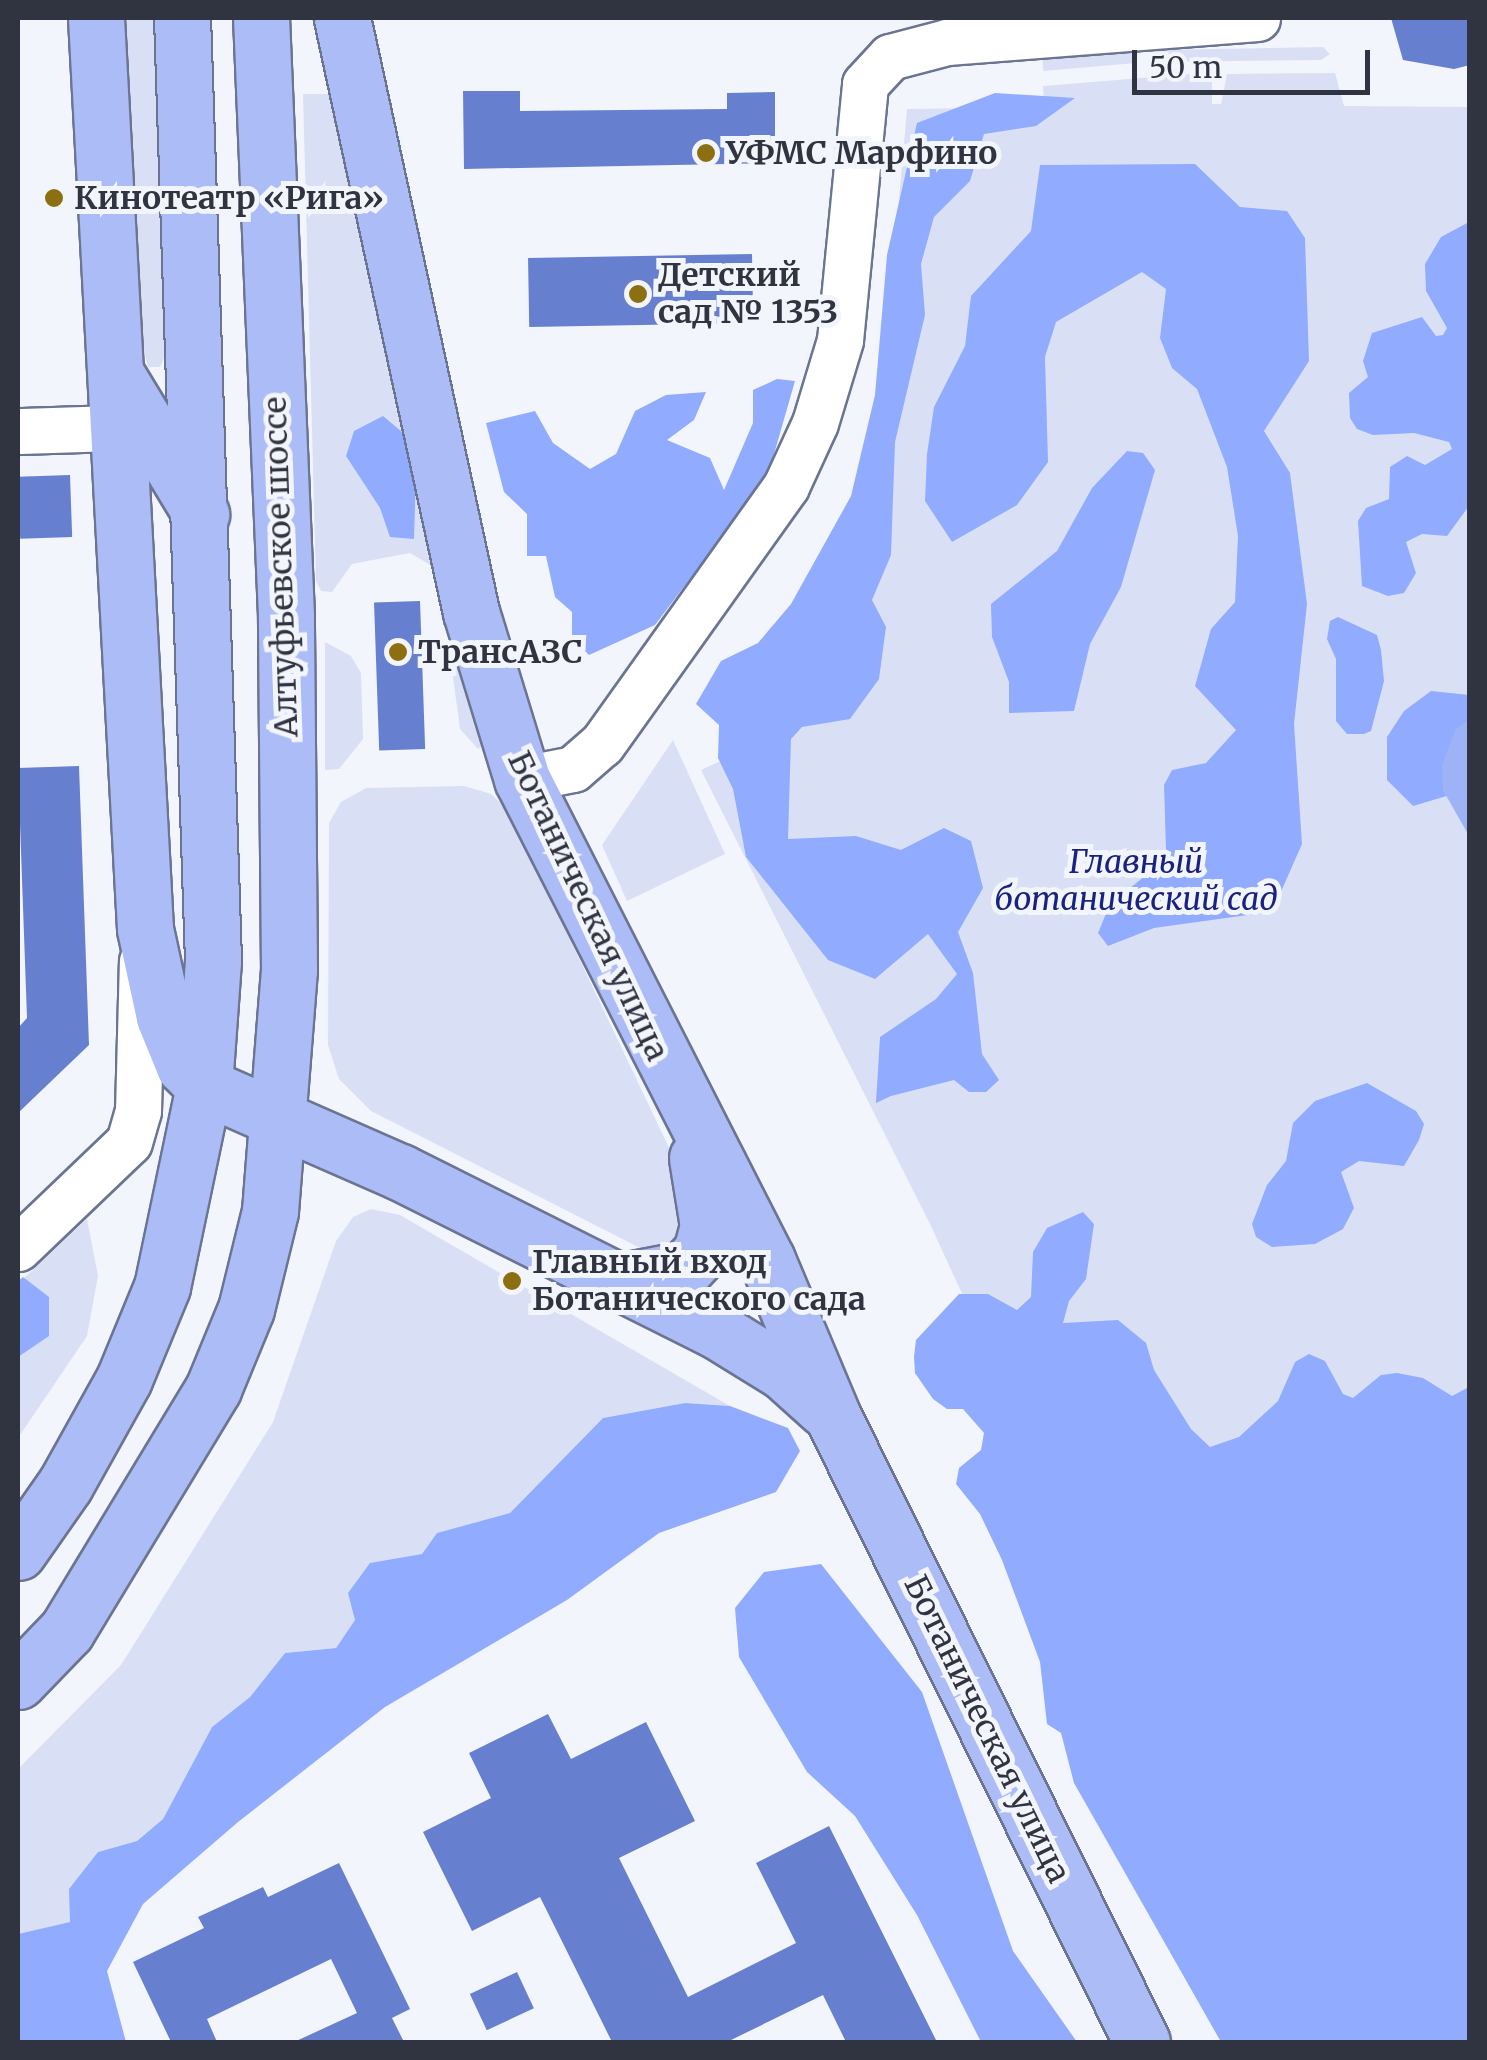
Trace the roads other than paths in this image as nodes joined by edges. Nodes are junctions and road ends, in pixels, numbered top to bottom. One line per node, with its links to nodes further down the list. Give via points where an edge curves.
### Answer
1 (96, 18): 7 (main road)
2 (182, 18): 10 (main road)
3 (261, 18): 15 (main road, Алтуфьевское шоссе, via 286,616 289,970)
4 (342, 18): 11 (main road, Ботаническая улица, via 471,612)
5 (1257, 18): 6 (street)
6 (1152, 22): 11 (street, via 911,48 890,57 865,84 840,340 815,423 786,486 602,744 572,770)
7 (112, 367): 8 (main road); 10 (main road)
8 (115, 428): 9 (street); 12 (main road)
9 (18, 430)
10 (203, 517): 13 (main road, via 213,961)
11 (522, 779): 14 (main road, Ботаническая улица)
12 (145, 929): 13 (main road, via 164,1017 184,1066); 16 (street, via 136,1018 138,1111 129,1142)
13 (204, 1086): 15 (main road, Ботаническая улица); 19 (main road, via 162,1287 124,1379 66,1485)
14 (689, 1116): 17 (main road, via 708,1226 701,1252 685,1269); 18 (main road, Ботаническая улица, via 767,1260)
15 (282, 1118): 17 (main road, Ботаническая улица); 20 (main road, Алтуфьевское шоссе, via 270,1211 246,1309 213,1389 67,1630)
16 (18, 1248)
17 (617, 1282): 18 (main road, Ботаническая улица, via 784,1372)
18 (832, 1415): 21 (main road, Ботаническая улица)
19 (18, 1552)
20 (18, 1681)
21 (1142, 2042)

